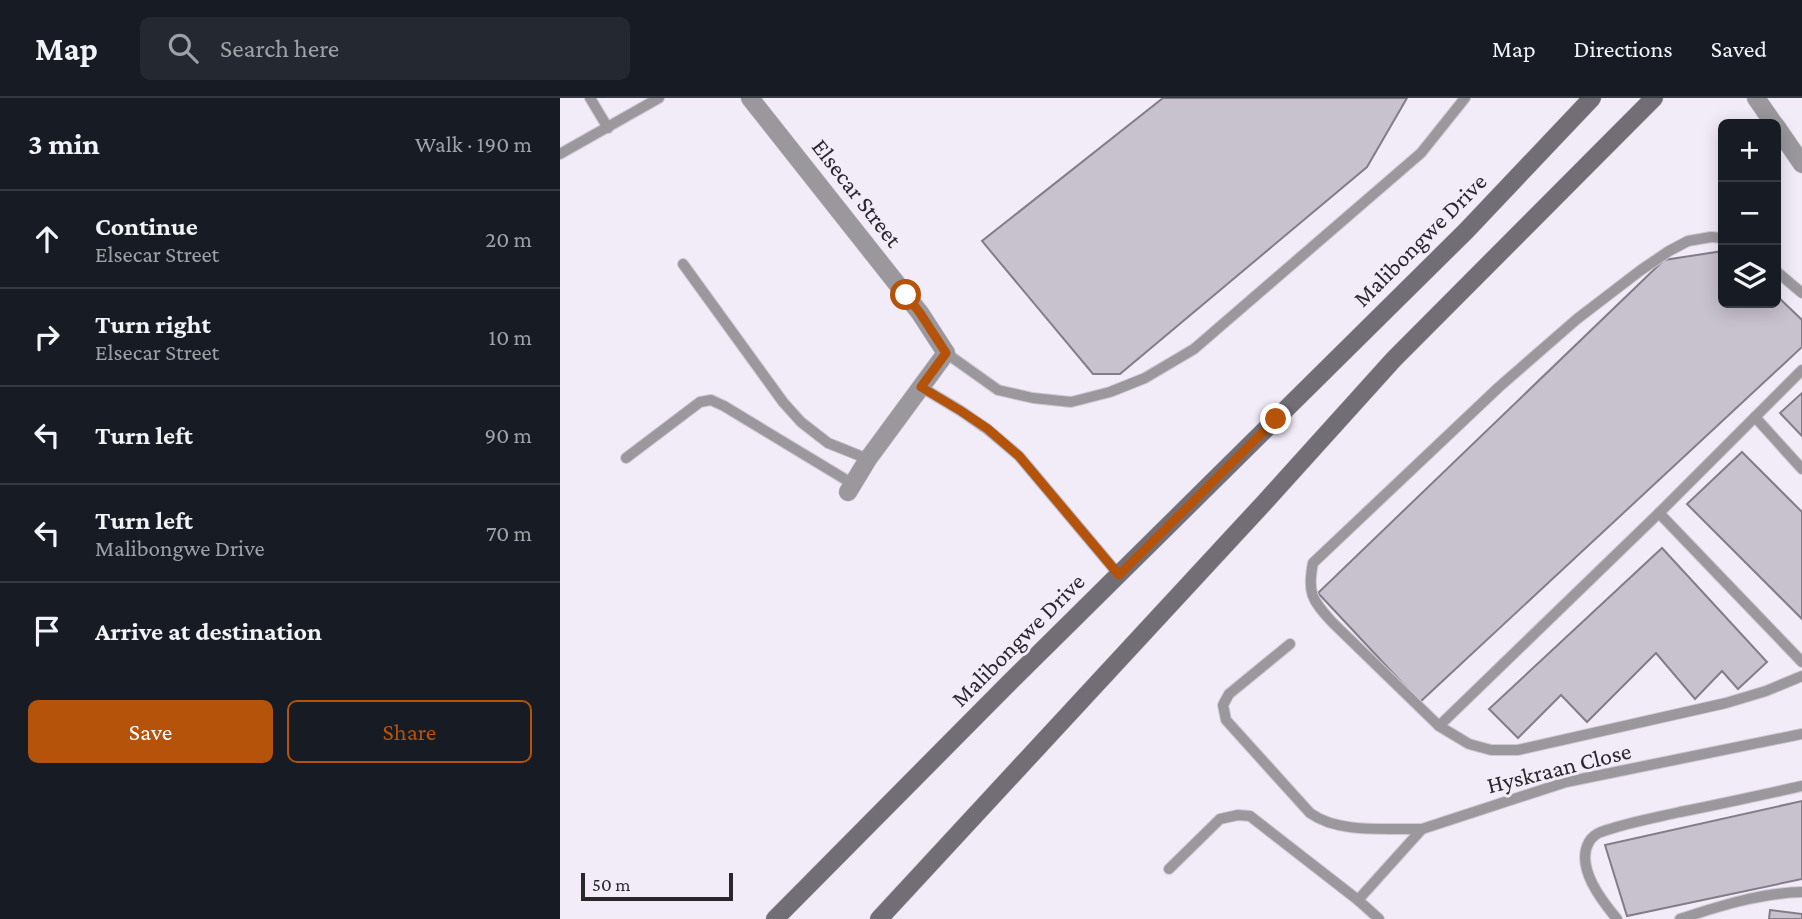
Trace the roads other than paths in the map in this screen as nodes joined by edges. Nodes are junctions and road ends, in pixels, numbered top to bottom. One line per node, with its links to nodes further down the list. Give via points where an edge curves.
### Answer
1 (590, 98): 9 (lane)
2 (659, 98): 9 (lane)
3 (750, 98): 17 (street, Elsecar Street, via 920,313)
4 (1465, 98): 17 (lane, via 1421,153 1194,349 1145,378 1071,401 1032,398 998,390)
5 (1592, 98): 26 (main road, Malibongwe Drive, via 1466,232)
6 (1654, 98): 38 (main road, via 1394,359)
7 (1756, 98): 8 (street)
8 (1771, 119)
9 (608, 128): 11 (lane)
10 (1781, 134): 12 (street)
11 (560, 154)
12 (1802, 164)
13 (1718, 238): 30 (lane, via 1688,241 1669,251 1577,319 1313,564 1309,584 1316,604)
14 (683, 264): 22 (lane, via 801,422 828,443)
15 (1781, 275): 16 (lane)
16 (1802, 293)
17 (946, 353): 19 (street)
18 (1802, 370): 20 (lane)
19 (921, 387): 22 (street); 26 (lane, via 988,429 1019,456)
20 (1755, 417): 23 (lane); 25 (lane)
21 (626, 458): 24 (lane, via 699,402 711,400)
22 (868, 460): 24 (street)
23 (1802, 469)
24 (851, 488)
25 (1659, 513): 28 (lane); 30 (lane)
26 (1119, 575): 37 (main road, Malibongwe Drive)
27 (1290, 644): 33 (lane, via 1228,694 1223,705 1226,720 1320,821)
28 (1802, 662)
29 (1802, 676): 30 (lane, via 1726,703 1518,750 1469,744)
30 (1439, 726)
31 (1802, 734): 33 (lane, Hyskraan Close, via 1566,782)
32 (1802, 786): 40 (lane, via 1598,833 1589,841 1586,866 1597,895)
33 (1422, 829): 36 (lane)
34 (1169, 869): 36 (lane, via 1220,819 1250,816)
35 (1802, 892): 41 (lane, via 1753,898)
36 (1358, 901): 39 (lane)
37 (775, 919)
38 (879, 919)
39 (1379, 919)
40 (1617, 919)
41 (1680, 919)

